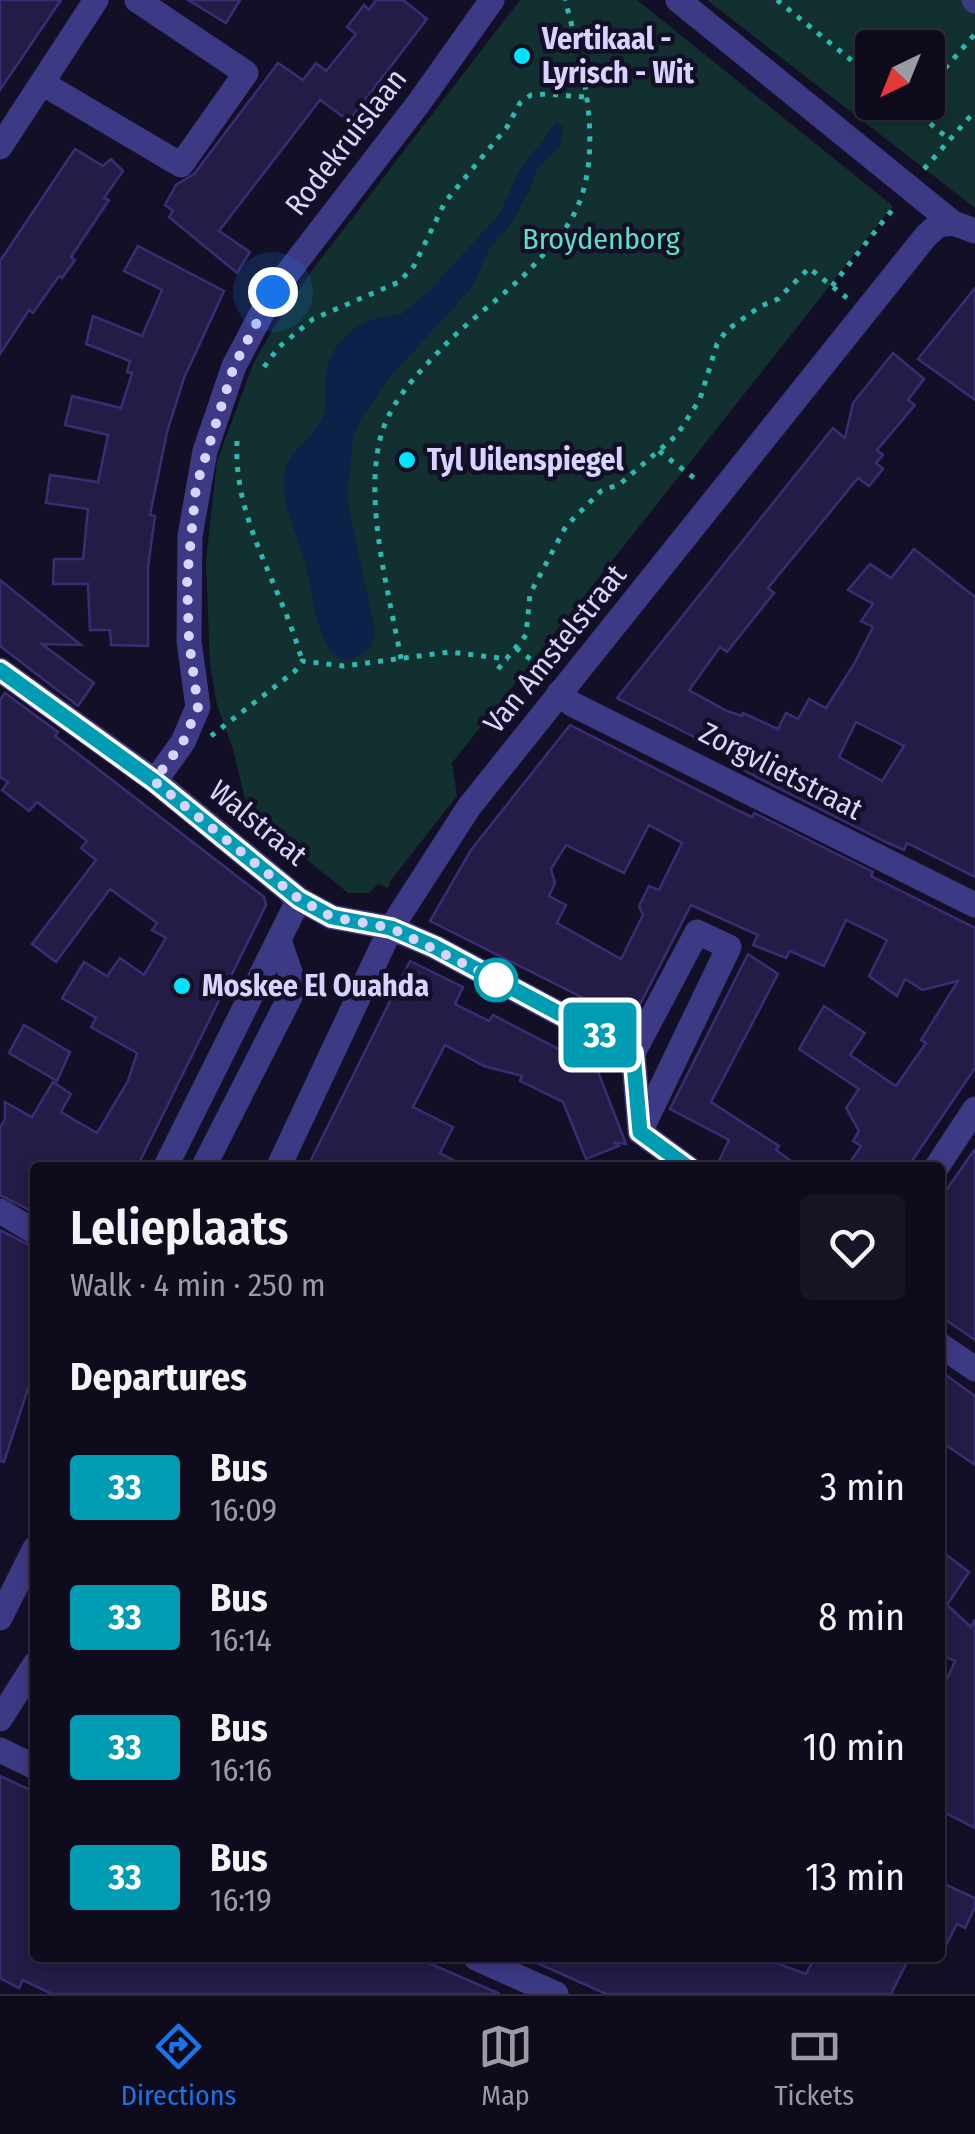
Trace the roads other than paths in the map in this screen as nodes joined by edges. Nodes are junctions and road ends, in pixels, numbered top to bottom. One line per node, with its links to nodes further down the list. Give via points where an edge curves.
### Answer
1 (96, 0): 5 (street)
2 (137, 0): 5 (street, via 246,73 181,165)
3 (492, 0): 10 (street, Rodekruislaan, via 273,292 234,366 205,452 192,520 187,579 198,707)
4 (678, 0): 7 (street, via 917,179)
5 (42, 83): 6 (street)
6 (0, 147)
7 (964, 227): 9 (street, Van Amstelstraat, via 938,224 926,236)
8 (0, 670): 10 (street, Walstraat)
9 (562, 690): 12 (street, Zorgvlietstraat, via 572,704); 13 (street, Van Amstelstraat, via 469,807)
10 (154, 781): 11 (street, Walstraat)
11 (299, 899): 13 (street, Walstraat, via 332,917); 14 (street)
12 (975, 905)
13 (391, 928): 15 (street, Walstraat); 22 (street, Van Amstelstraat)
14 (279, 940): 16 (street); 18 (street, via 295,987)
15 (633, 1053): 19 (street); 19 (street, via 698,932 729,947)
16 (193, 1109): 18 (street); 20 (street)
17 (975, 1109): 24 (street)
18 (224, 1126): 21 (street)
19 (640, 1132): 23 (street)
20 (168, 1162)
21 (206, 1162)
22 (281, 1162)
23 (682, 1162)
24 (940, 1162)
25 (0, 1212): 26 (street)
26 (30, 1229)
27 (945, 1349): 28 (street)
28 (975, 1370)
29 (30, 1558): 30 (street)
30 (0, 1618)
31 (30, 1672): 32 (street)
32 (0, 1719)
33 (0, 1750): 34 (street)
34 (30, 1765)
35 (495, 1962): 36 (street)
36 (556, 1994)

